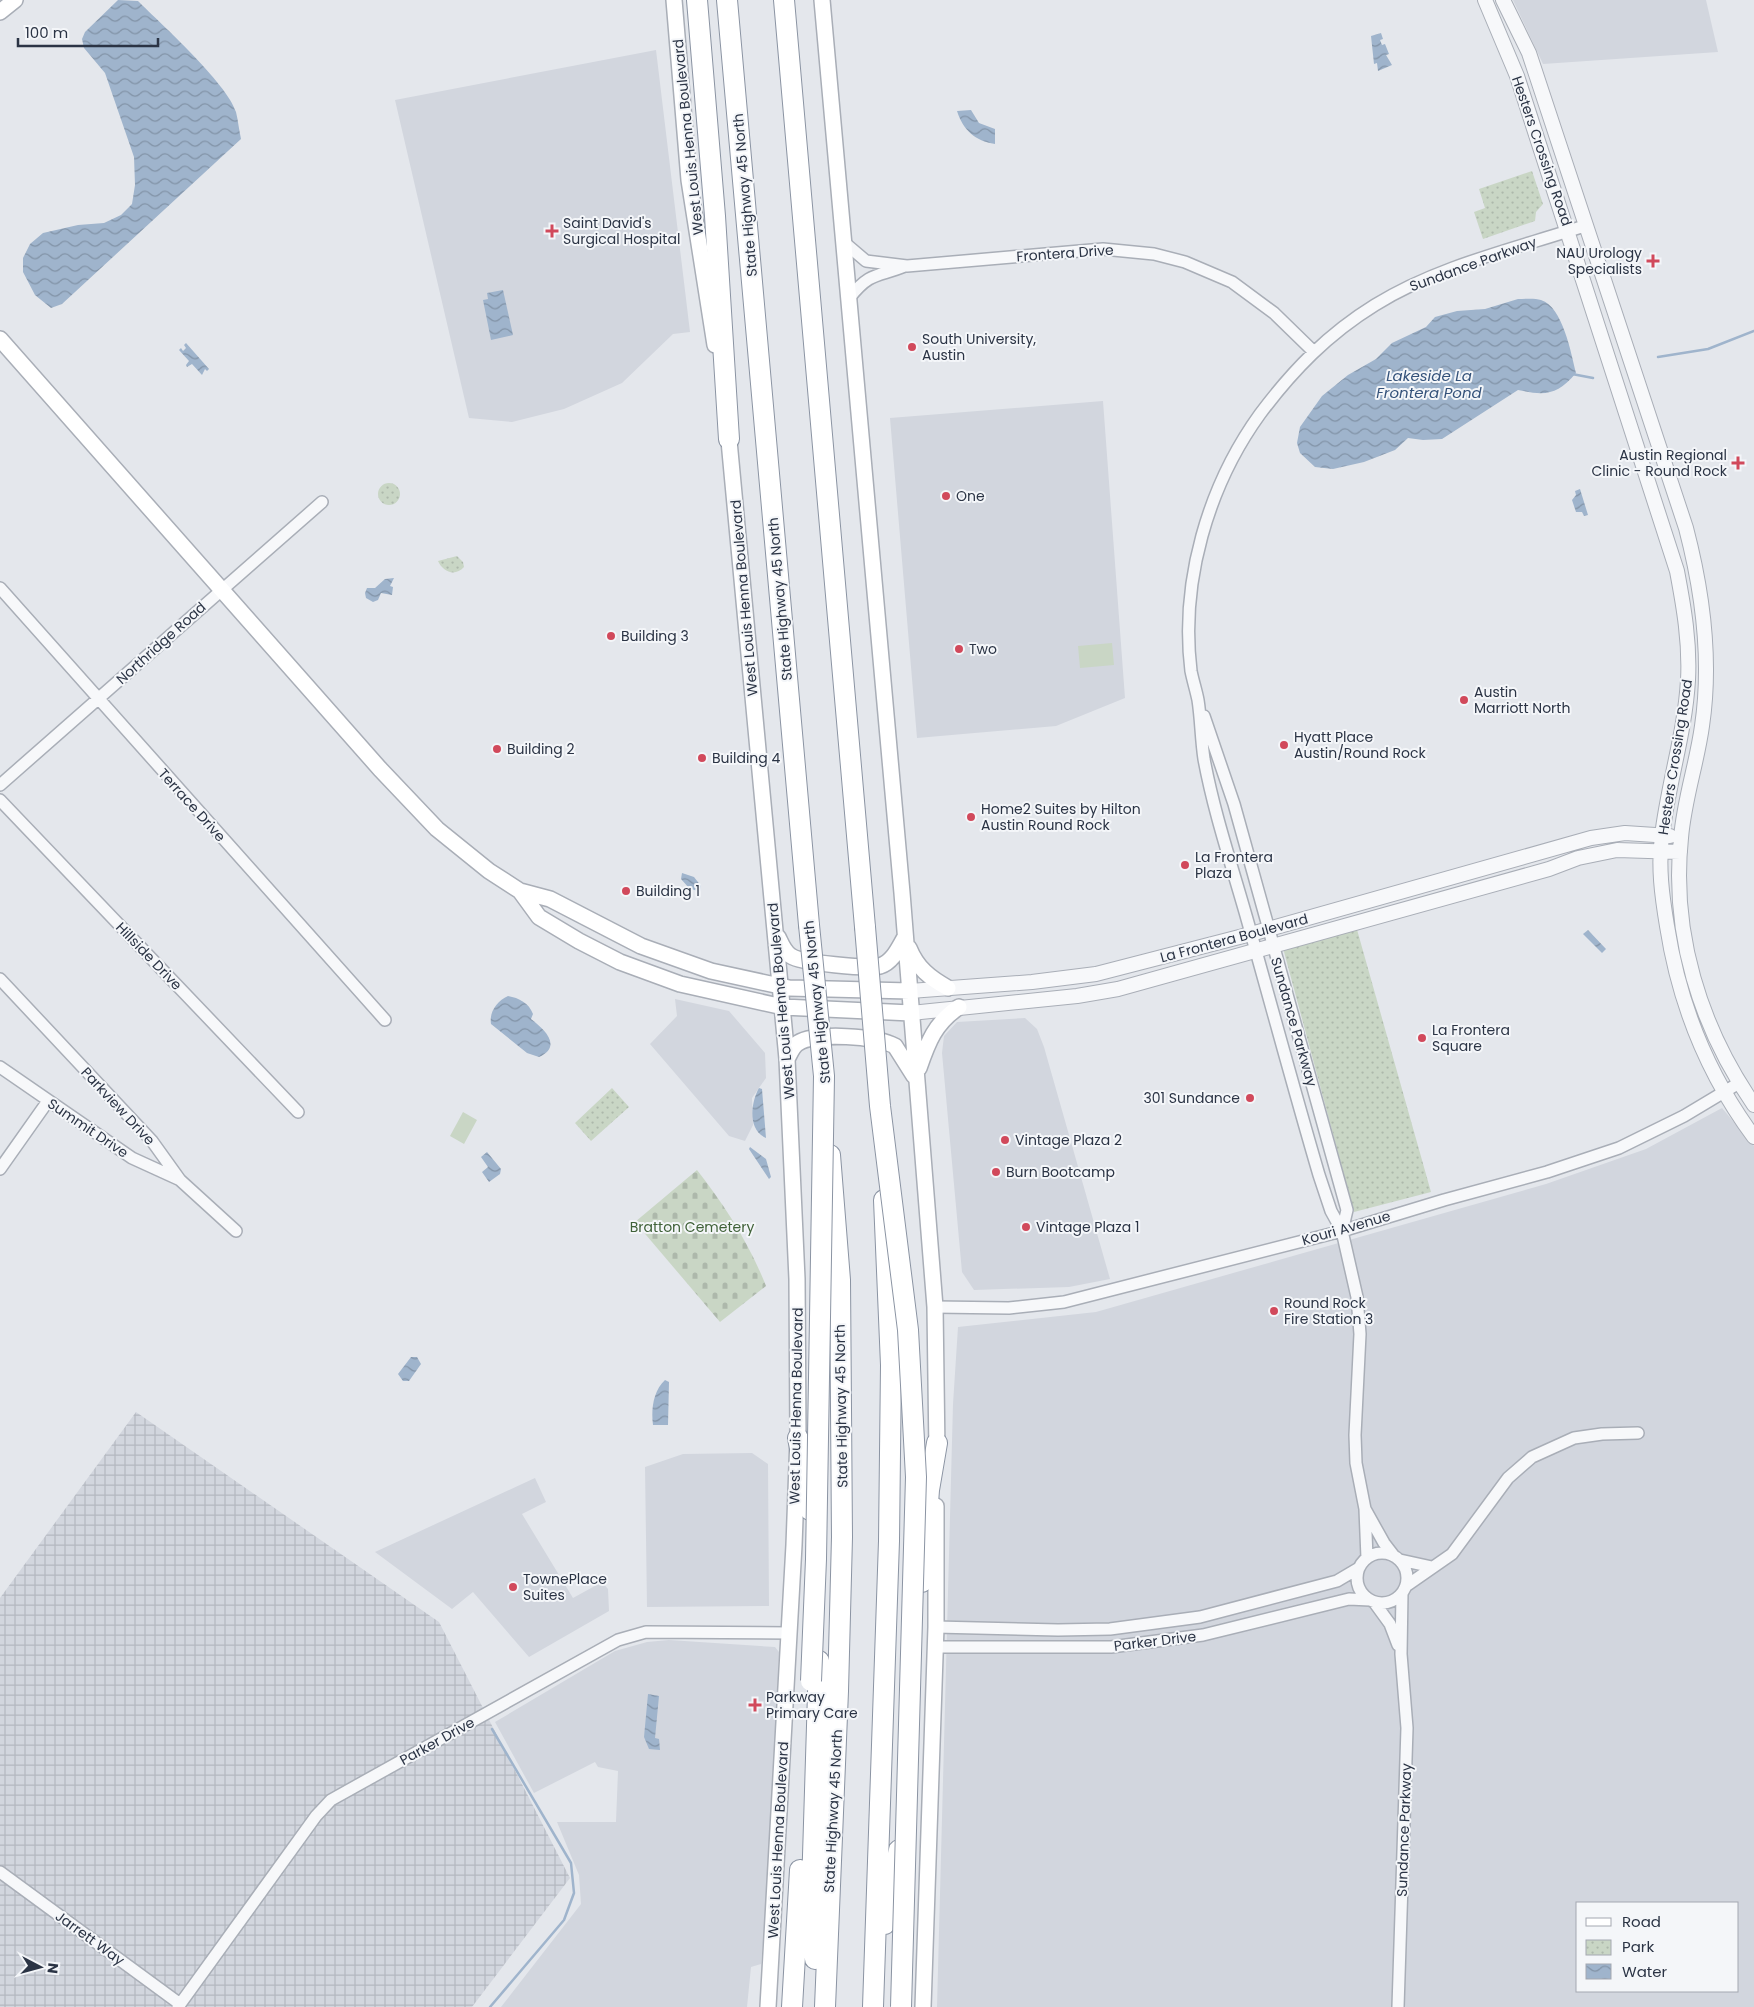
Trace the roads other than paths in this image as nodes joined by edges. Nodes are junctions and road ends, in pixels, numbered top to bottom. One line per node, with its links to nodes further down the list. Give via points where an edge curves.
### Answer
1 (15, 0): 9 (main road)
2 (674, 0): 17 (main road, West Louis Henna Boulevard, via 690,180)
3 (697, 0): 17 (highway)
4 (727, 0): 48 (highway, State Highway 45 North, bridge)
5 (784, 0): 54 (highway, bridge)
6 (822, 0): 12 (main road)
7 (1485, 0): 11 (street, Hesters Crossing Road, via 1517,76)
8 (1502, 1): 10 (street, Hesters Crossing Road, via 1529,53)
9 (0, 12)
10 (1584, 226): 11 (street, Sundance Parkway); 26 (street, Hesters Crossing Road, via 1686,528 1697,571 1705,626 1705,701)
11 (1569, 231): 16 (street, Sundance Parkway, via 1449,270 1405,288 1365,311); 25 (street, Hesters Crossing Road, via 1669,541 1686,615 1688,681)
12 (846, 244): 13 (street, via 866,261); 14 (main road)
13 (907, 266): 14 (street, via 875,274 860,284); 16 (street, Frontera Drive, via 1103,249 1154,254 1185,262 1232,282 1274,313)
14 (850, 297): 33 (main road)
15 (0, 339): 20 (main road)
16 (1313, 351): 22 (street, Sundance Parkway, via 1273,396 1232,457 1205,526 1197,555 1190,612 1191,672)
17 (729, 439): 31 (main road, West Louis Henna Boulevard)
18 (322, 502): 20 (street, Northridge Road)
19 (0, 588): 21 (street, Terrace Drive)
20 (221, 590): 21 (street, Northridge Road); 29 (main road, via 437,830)
21 (97, 700): 23 (street, Northridge Road); 45 (street, Terrace Drive)
22 (1198, 700): 30 (street, Sundance Parkway, via 1234,804); 32 (street, Sundance Parkway, via 1204,759)
23 (0, 785)
24 (0, 800): 55 (street, Hillside Drive)
25 (1662, 835): 26 (street, La Frontera Boulevard); 27 (street, Hesters Crossing Road); 30 (street, La Frontera Boulevard, via 1625,833 1591,838)
26 (1681, 837): 28 (street, Hesters Crossing Road)
27 (1660, 851): 28 (street, La Frontera Boulevard); 34 (street, La Frontera Boulevard, via 1598,853); 51 (street, Hesters Crossing Road, via 1661,890 1673,966 1695,1034)
28 (1680, 852): 50 (street, Hesters Crossing Road, via 1679,887 1689,962 1710,1027)
29 (520, 891): 35 (main road, La Frontera Boulevard, via 550,899); 37 (main road, La Frontera Boulevard, via 539,917 579,941)
30 (1268, 929): 32 (street, La Frontera Boulevard); 34 (street, Sundance Parkway)
31 (776, 934): 33 (main road, via 786,952 808,963 880,966 893,956); 39 (main road, West Louis Henna Boulevard)
32 (1251, 934): 36 (street, Sundance Parkway); 40 (street, La Frontera Boulevard, via 1088,976)
33 (905, 937): 40 (main road, via 917,965); 41 (main road)
34 (1273, 945): 36 (street, La Frontera Boulevard); 60 (street, Sundance Parkway, via 1347,1210)
35 (641, 946): 37 (main road); 39 (main road, La Frontera Boulevard, via 711,971)
36 (1255, 950): 43 (street, La Frontera Boulevard, via 1109,990); 60 (street, Sundance Parkway, via 1330,1211)
37 (634, 967): 42 (main road, La Frontera Boulevard, via 680,984)
38 (0, 979): 58 (street, Parkview Drive, via 152,1141)
39 (780, 984): 41 (main road, La Frontera Boulevard, via 790,988); 42 (main road, West Louis Henna Boulevard)
40 (948, 988): 41 (street, La Frontera Boulevard)
41 (910, 991): 44 (main road)
42 (782, 1007): 44 (main road, La Frontera Boulevard); 46 (main road, West Louis Henna Boulevard)
43 (959, 1008): 44 (street, La Frontera Boulevard); 49 (main road, via 935,1028)
44 (911, 1013): 49 (main road)
45 (385, 1020)
46 (787, 1059): 49 (main road, via 797,1044 811,1037 880,1040 895,1046); 63 (main road, West Louis Henna Boulevard, via 797,1279)
47 (0, 1067): 52 (street, Summit Drive)
48 (824, 1076): 84 (highway, bridge, via 816,1559); 86 (highway, State Highway 45 North, bridge, via 840,1280 842,1537)
49 (916, 1079): 61 (main road)
50 (1739, 1083): 51 (street, Kouri Avenue); 53 (street, Hesters Crossing Road)
51 (1723, 1091): 56 (street, Hesters Crossing Road); 60 (street, Kouri Avenue, via 1684,1116 1619,1148)
52 (48, 1101): 57 (street); 58 (street, Summit Drive, via 132,1158)
53 (1754, 1105)
54 (880, 1106): 81 (highway, bridge, via 891,1365 889,1541); 88 (highway, bridge, via 912,1375 916,1478)
55 (298, 1112)
56 (1754, 1136)
57 (0, 1170)
58 (180, 1180): 59 (street, Parkview Drive)
59 (236, 1231)
60 (1342, 1231): 61 (street, Kouri Avenue, via 1064,1302 1009,1308); 65 (street, Sundance Parkway, via 1352,1271 1360,1334 1355,1435 1356,1463)
61 (936, 1307): 64 (main road)
62 (1638, 1433): 68 (street, via 1574,1438 1532,1457 1508,1478 1452,1554)
63 (798, 1438): 76 (main road, West Louis Henna Boulevard); 85 (highway, via 808,1488 819,1643 812,1888)
64 (937, 1443): 74 (main road); 81 (highway, via 929,1490 902,1829 890,1904)
65 (1365, 1509): 66 (street, Sundance Parkway); 67 (street, Sundance Parkway, via 1384,1544)
66 (1367, 1558): 67 (street, via 1380,1553); 69 (street)
67 (1397, 1558): 68 (street); 70 (street, via 1408,1576)
68 (1432, 1567): 70 (street)
69 (1359, 1568): 71 (street, via 1358,1588); 72 (street, Parker Drive, via 1337,1581)
70 (1404, 1589): 71 (street, via 1389,1602); 79 (street, Sundance Parkway)
71 (1372, 1601): 73 (street, Parker Drive, via 1349,1599); 79 (street, Sundance Parkway, via 1390,1624)
72 (1258, 1603): 73 (street); 75 (street, Parker Drive, via 1200,1617)
73 (1262, 1620): 78 (street, Parker Drive, via 1203,1635)
74 (936, 1627): 75 (street, Parker Drive); 77 (main road)
75 (1110, 1629): 78 (street)
76 (790, 1634): 82 (street, Parker Drive, via 646,1632 618,1640 331,1800 316,1816); 83 (main road, West Louis Henna Boulevard)
77 (936, 1647): 78 (street, Parker Drive); 89 (main road)
78 (1111, 1647)
79 (1401, 1654): 90 (street, Sundance Parkway, via 1407,1728)
80 (0, 1872): 82 (street, Jarrett Way)
81 (875, 1965): 87 (highway)
82 (179, 2005)
83 (768, 2007)
84 (792, 2007)
85 (820, 2007)
86 (825, 2007)
87 (873, 2007)
88 (901, 2007)
89 (923, 2007)
90 (1398, 2007)

